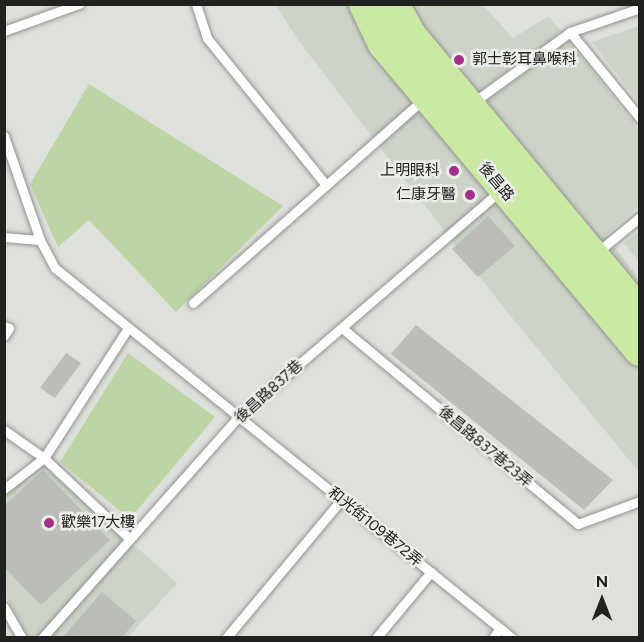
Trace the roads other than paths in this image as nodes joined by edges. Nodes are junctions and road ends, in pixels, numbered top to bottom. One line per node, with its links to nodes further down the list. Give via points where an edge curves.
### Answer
1 (79, 4): 6 (lane)
2 (196, 4): 13 (lane, via 207,38)
3 (364, 4): 8 (main road, 後昌路, via 383,44)
4 (394, 4): 8 (main road, 後昌路)
5 (639, 8): 7 (lane)
6 (4, 31)
7 (570, 32): 9 (lane); 10 (lane)
8 (435, 87): 9 (main road, 後昌路); 13 (lane)
9 (458, 115): 12 (main road, 後昌路)
10 (639, 118)
11 (4, 136): 16 (lane, 和光街109巷72弄)
12 (512, 181): 17 (main road, 後昌路); 22 (lane, 後昌路837巷)
13 (326, 185): 18 (lane)
14 (639, 217): 17 (lane)
15 (4, 237): 16 (lane)
16 (40, 240): 21 (lane, 和光街109巷72弄, via 55,268)
17 (582, 264): 19 (main road, 後昌路); 24 (main road, 後昌路)
18 (193, 303)
19 (639, 312)
20 (4, 326): 23 (lane, via 9,328)
21 (129, 328): 25 (lane, 和光街109巷72弄); 27 (lane)
22 (342, 328): 25 (lane, 後昌路837巷); 30 (lane, 後昌路837巷23弄, via 578,524)
23 (4, 336)
24 (638, 346)
25 (238, 417): 29 (lane, 和光街109巷72弄); 31 (lane, 後昌路837巷)
26 (4, 430): 27 (lane)
27 (44, 458): 28 (lane); 31 (lane)
28 (4, 489)
29 (340, 500): 32 (lane, 和光街109巷72弄); 37 (lane)
30 (639, 501)
31 (130, 539): 36 (lane, 後昌路837巷)
32 (432, 572): 34 (lane, 和光街109巷72弄); 38 (lane)
33 (4, 607): 35 (lane)
34 (500, 628): 39 (lane); 40 (lane, 和光街109巷72弄)
35 (22, 638)
36 (42, 638)
37 (226, 638)
38 (376, 638)
39 (492, 638)
40 (513, 638)

